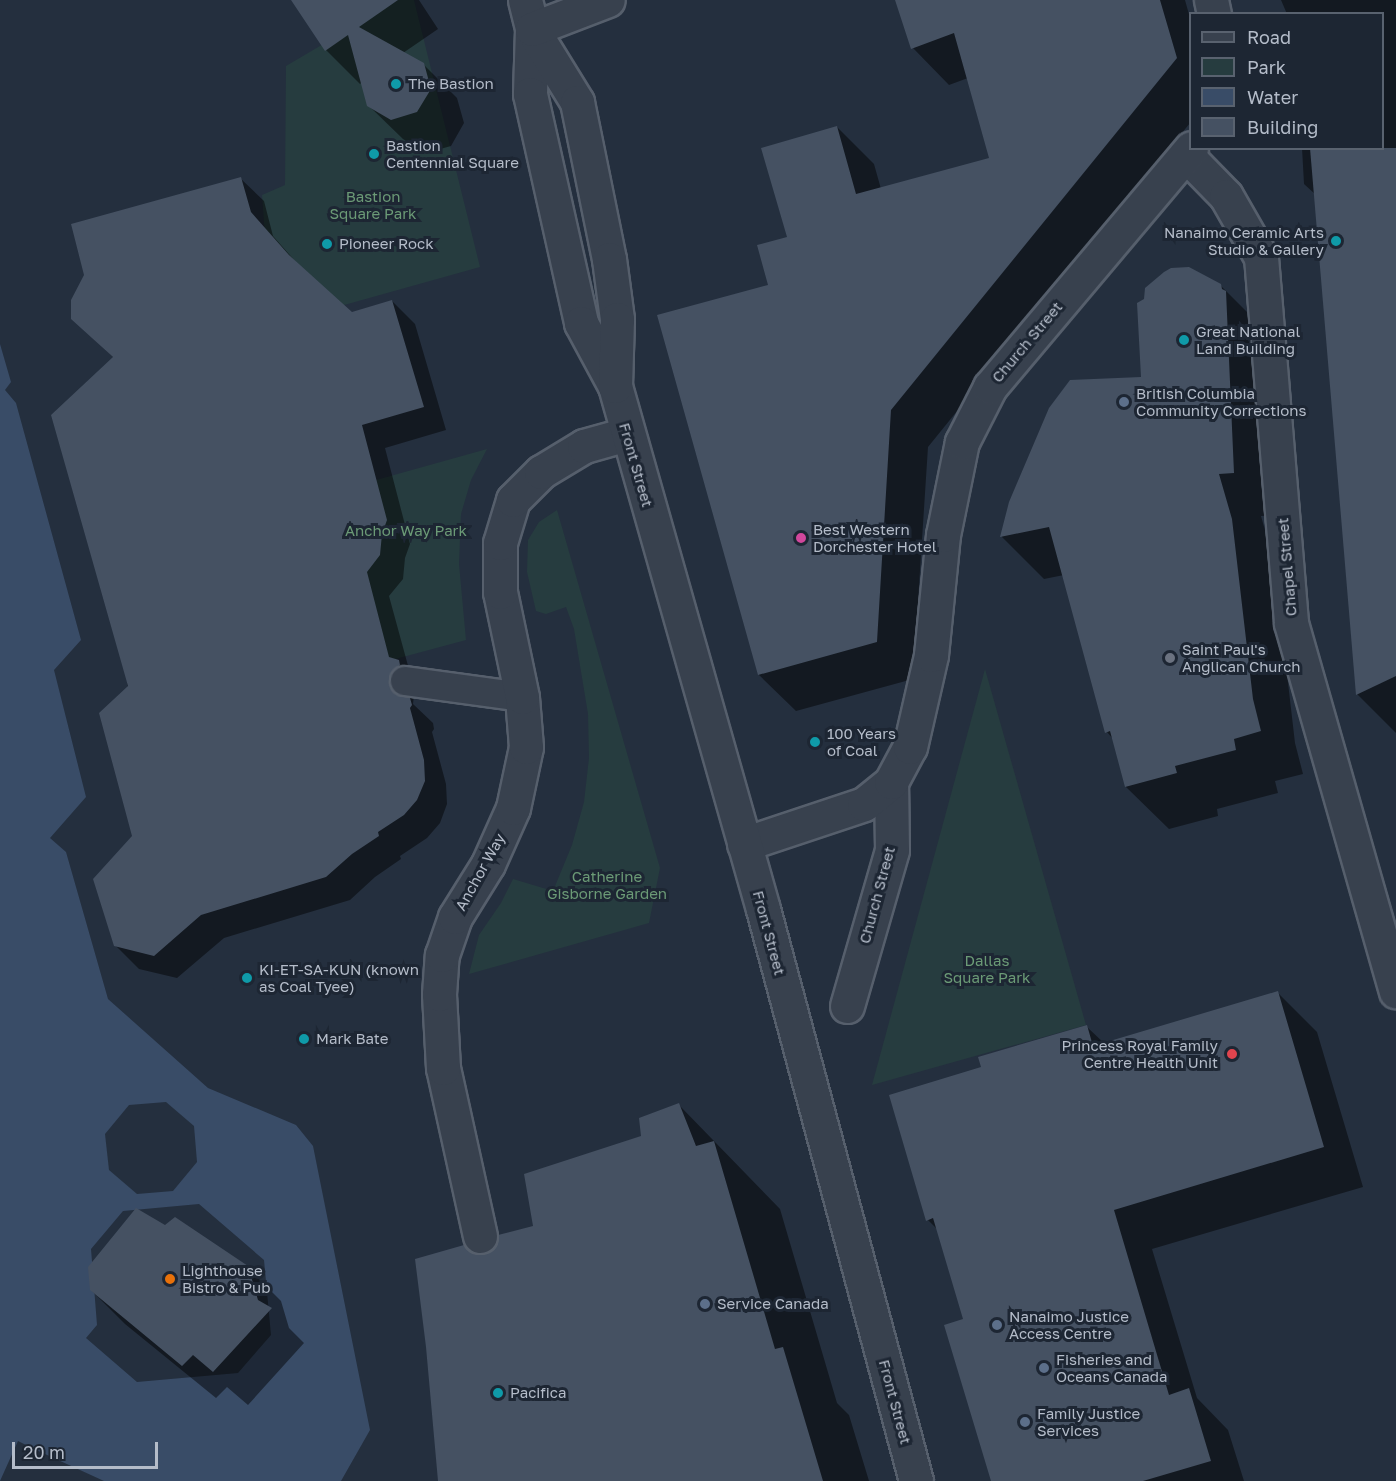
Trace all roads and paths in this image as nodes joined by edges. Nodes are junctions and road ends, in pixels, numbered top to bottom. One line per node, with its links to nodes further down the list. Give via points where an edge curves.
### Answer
1 (608, 0): 2 (street)
2 (528, 15): 4 (street, Front Street, via 530,94 581,323); 4 (street, Front Street, via 577,102 609,259 617,320)
3 (1189, 152): 8 (street, Church Street, via 990,387 962,442 943,535 931,656 910,747); 10 (street, Chapel Street, via 1226,196 1261,257 1291,623)
4 (615, 386): 5 (street, Front Street)
5 (627, 434): 7 (street, Anchor Way, via 559,459 513,500 500,543 500,592); 9 (street, Front Street)
6 (405, 681): 7 (lane)
7 (522, 697): 12 (street, Anchor Way, via 526,747 513,808 488,864 455,917 442,955 439,994 443,1068)
8 (891, 782): 9 (street, Church Street, via 864,804); 11 (street, Church Street, via 892,850)
9 (744, 844): 13 (street, Front Street)
10 (1396, 991)
11 (847, 1006)
12 (480, 1236)
13 (916, 1481)

